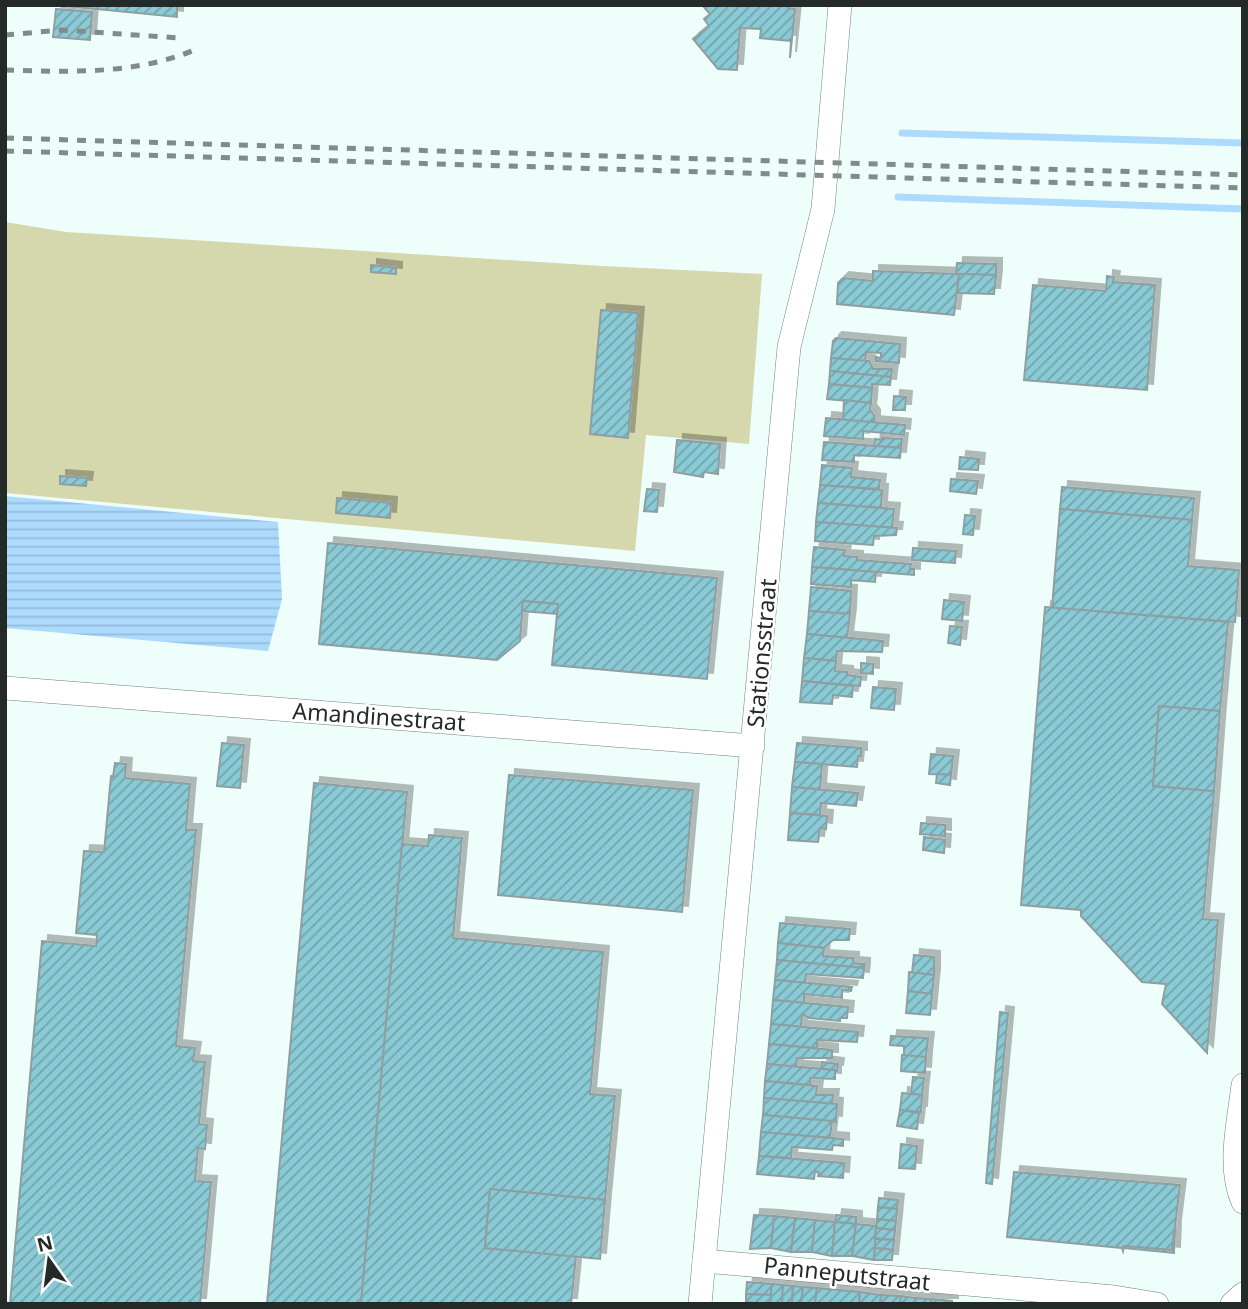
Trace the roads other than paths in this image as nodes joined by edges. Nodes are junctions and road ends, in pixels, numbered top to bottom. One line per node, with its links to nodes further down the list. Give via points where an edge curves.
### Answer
1 (840, 5): 3 (street, Stationsstraat, via 823,209 789,347)
2 (5, 688): 3 (street, Amandinestraat)
3 (753, 746): 6 (street, Stationsstraat)
4 (1243, 1085): 5 (street, via 1235,1162)
5 (1243, 1202)
6 (704, 1261): 8 (street, Stationsstraat); 9 (street, Panneputstraat)
7 (1243, 1294): 10 (street)
8 (700, 1304)
9 (1157, 1304)
10 (1232, 1304)

